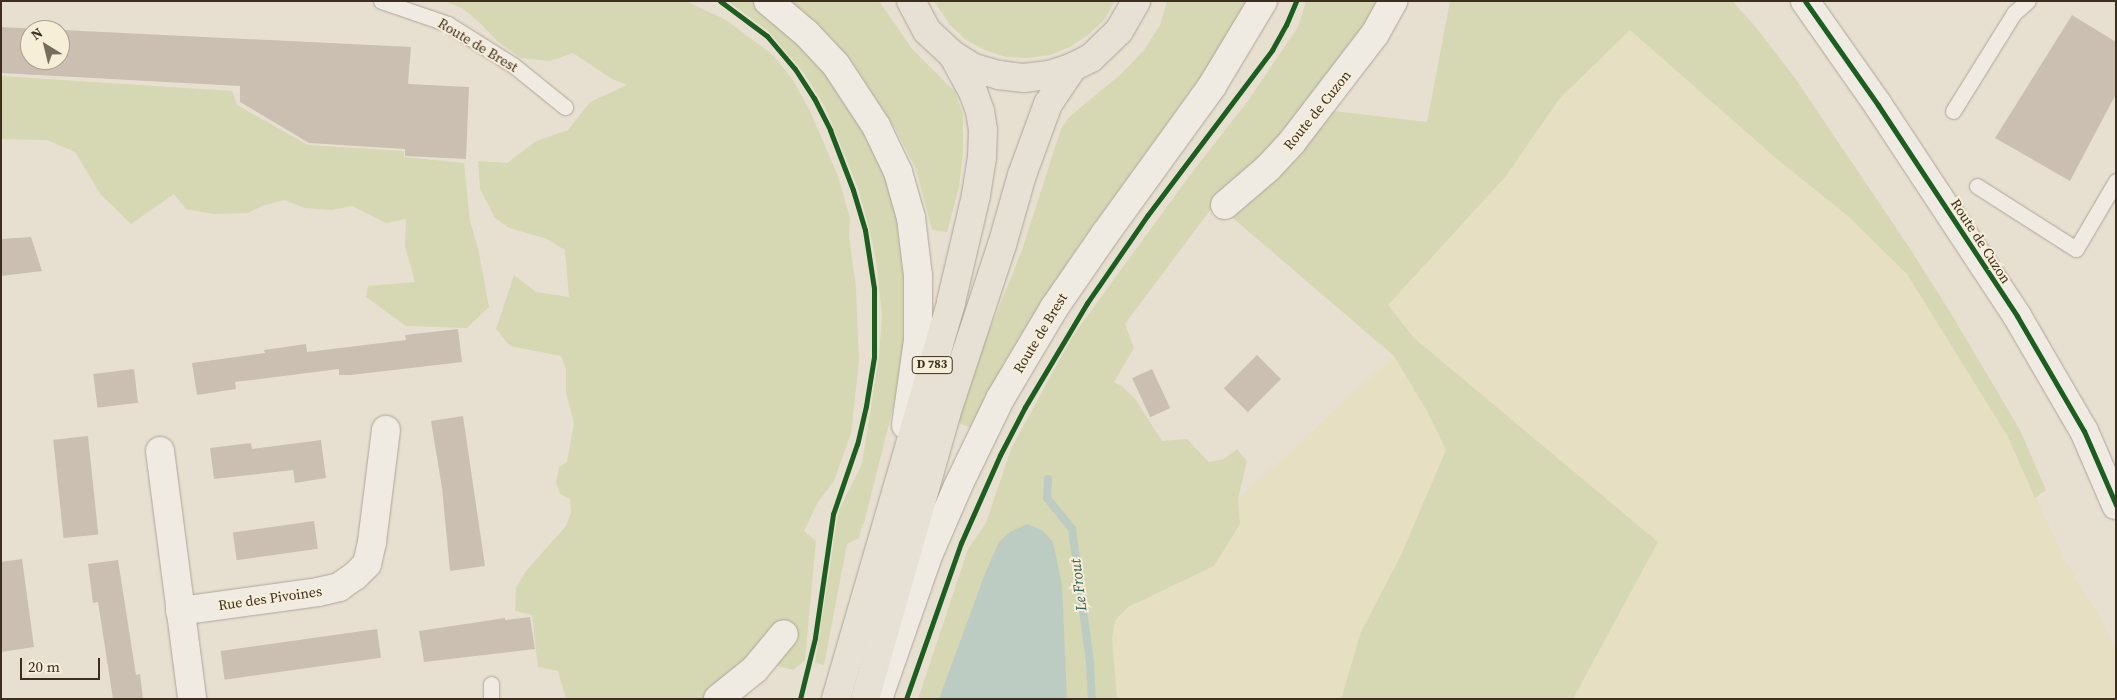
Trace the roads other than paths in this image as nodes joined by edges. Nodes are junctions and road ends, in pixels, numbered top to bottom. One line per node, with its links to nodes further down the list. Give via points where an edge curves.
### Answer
1 (381, 1): 11 (lane, Route de Brest, via 448,24 513,65)
2 (768, 1): 18 (street, via 807,34 849,83 886,145 907,198 916,247 918,340)
3 (910, 1): 9 (main road, via 927,31)
4 (1136, 1): 10 (main road, via 1119,31 1106,45)
5 (1263, 1): 26 (street, Route de Brest, via 1212,86 1059,301 1000,399 927,558)
6 (1394, 1): 15 (street, Route de Cuzon, via 1375,34 1292,142 1268,168)
7 (1805, 1): 19 (street, Route de Cuzon, via 2017,316 2084,431)
8 (2028, 1): 12 (lane, via 2014,13)
9 (953, 55): 10 (main road, via 974,68 1016,77 1049,75); 18 (main road, D 783, via 980,110 982,158 951,302)
10 (1073, 67): 25 (main road, D 783, via 1048,104 1022,175 946,414)
11 (565, 107)
12 (1953, 111)
13 (2116, 181): 14 (lane, via 2076,249)
14 (1977, 186)
15 (1225, 205)
16 (386, 430): 20 (street, Rue des Pivoines, via 372,542 367,564 355,576 339,587 318,592)
17 (160, 452): 20 (street)
18 (898, 481): 24 (main road, D 783)
19 (2116, 505)
20 (180, 611): 22 (street)
21 (784, 634): 23 (street, via 755,669)
22 (192, 699)
23 (718, 699)
24 (836, 699)
25 (865, 699)
26 (878, 699)

